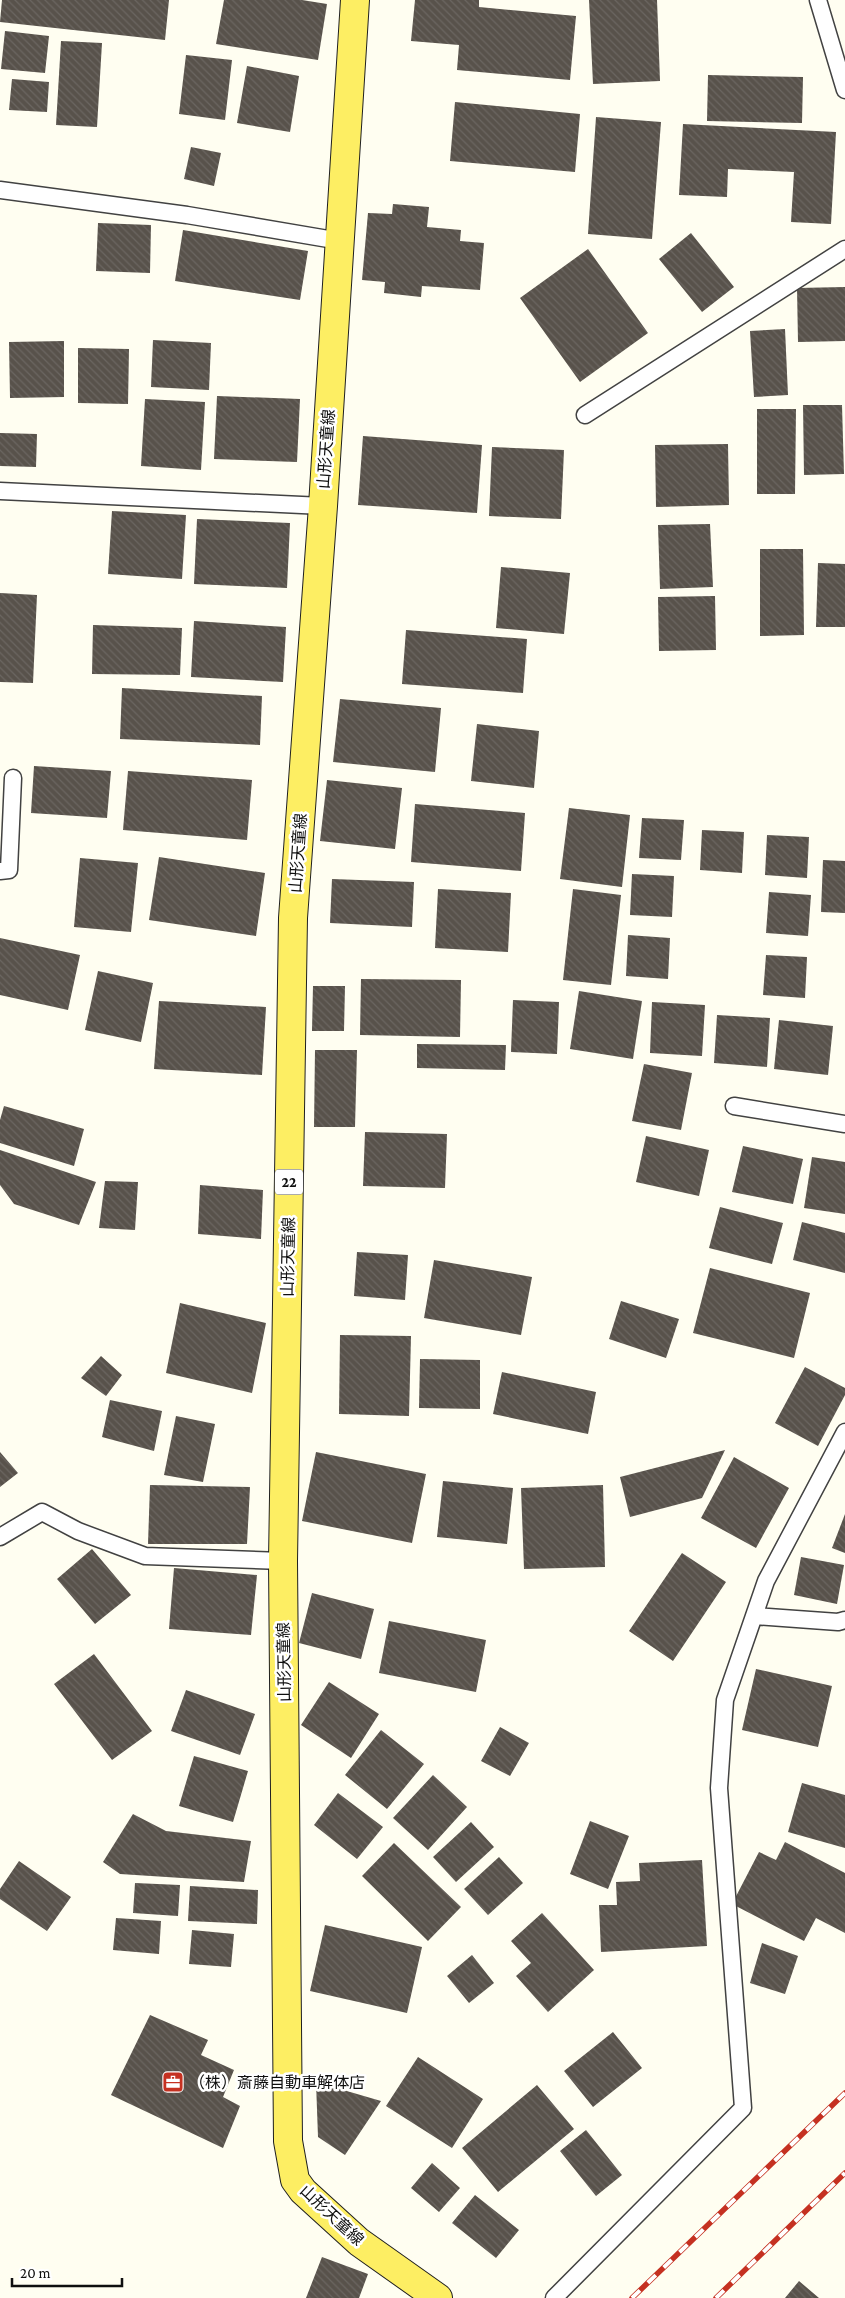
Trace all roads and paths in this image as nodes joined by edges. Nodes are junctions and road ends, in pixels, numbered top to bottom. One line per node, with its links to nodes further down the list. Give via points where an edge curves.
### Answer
1 (355, 0): 5 (main road, 山形天童線 / 22)
2 (818, 0): 3 (lane)
3 (845, 90)
4 (0, 190): 5 (lane, via 187,215)
5 (340, 241): 9 (main road, 山形天童線 / 22)
6 (845, 249): 7 (lane)
7 (585, 415)
8 (0, 490): 9 (lane)
9 (323, 506): 16 (main road, 山形天童線 / 22, via 293,918)
10 (13, 778): 11 (lane, via 9,870)
11 (0, 871)
12 (734, 1106): 13 (lane)
13 (845, 1124)
14 (845, 1432): 17 (lane, via 766,1581)
15 (0, 1537): 16 (lane, via 42,1512 78,1531 145,1556)
16 (283, 1561): 19 (main road, 山形天童線 / 22, via 288,2141 295,2180 359,2242)
17 (754, 1616): 18 (lane); 20 (lane, via 725,1700 719,1788 742,2108)
18 (845, 1620)
19 (438, 2298)
20 (554, 2298)

